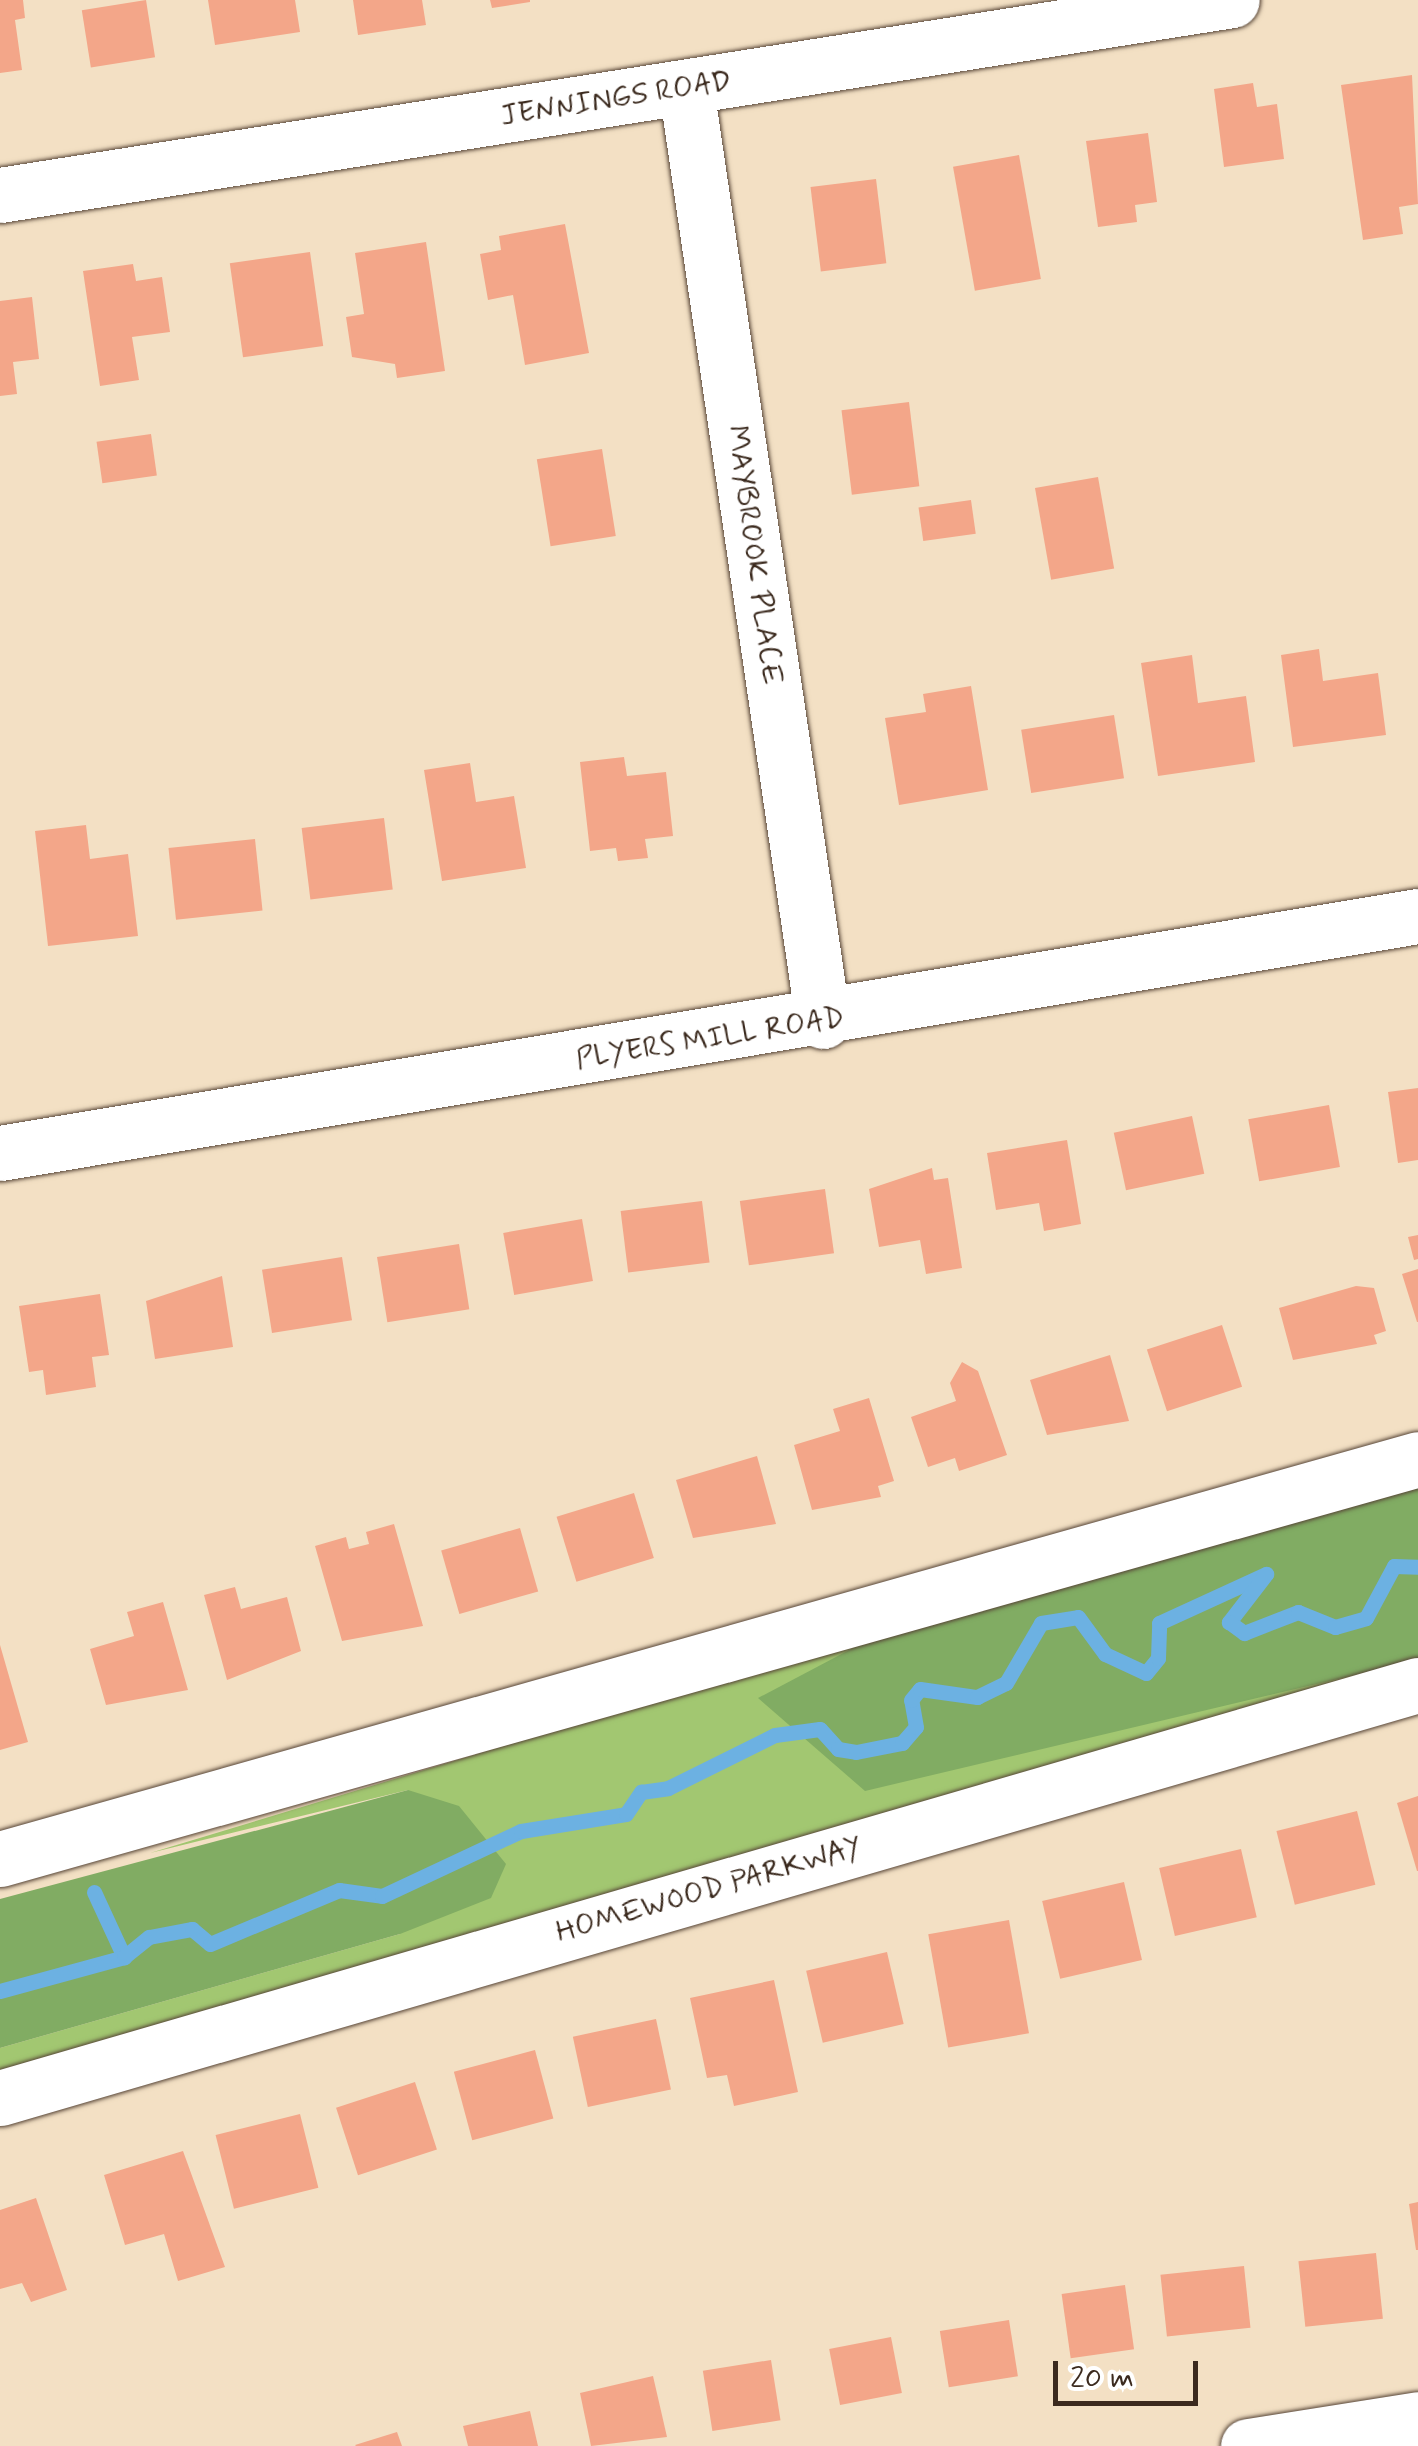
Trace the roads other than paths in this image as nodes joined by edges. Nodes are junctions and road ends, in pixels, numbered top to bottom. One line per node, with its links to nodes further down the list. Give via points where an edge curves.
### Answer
1 (1232, 0): 2 (street, JENNINGS ROAD)
2 (686, 88): 3 (street, JENNINGS ROAD); 5 (street, MAYBROOK PLACE)
3 (0, 195)
4 (1418, 916): 5 (street, PLYERS MILL ROAD)
5 (822, 1022): 6 (street, PLYERS MILL ROAD)
6 (0, 1152)
7 (1418, 1459): 9 (street)
8 (1418, 1685): 10 (street, HOMEWOOD PARKWAY)
9 (0, 1859)
10 (0, 2098)
11 (1418, 2418): 12 (street)
12 (1248, 2446)

